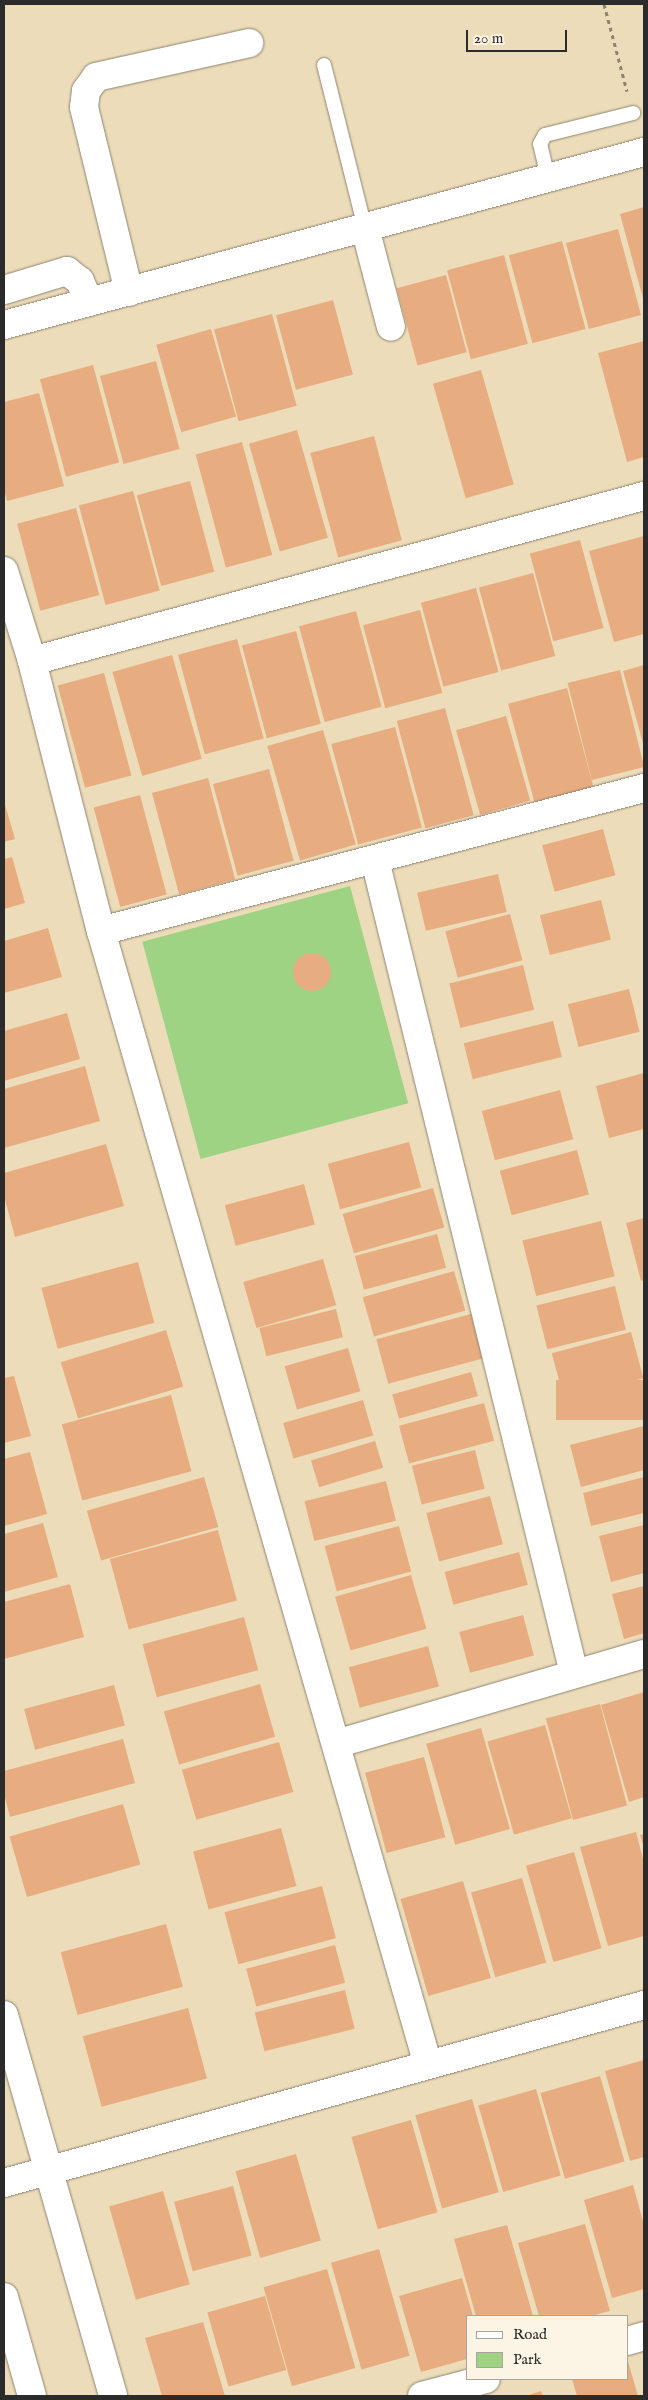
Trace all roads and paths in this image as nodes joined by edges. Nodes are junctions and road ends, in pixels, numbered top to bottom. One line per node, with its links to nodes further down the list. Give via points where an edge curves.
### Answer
1 (604, 4): 4 (path)
2 (249, 42): 9 (street, via 96,77 86,92 84,107)
3 (324, 65): 7 (lane)
4 (633, 113): 6 (lane, via 545,135 540,144)
5 (644, 152): 6 (street)
6 (548, 178): 7 (street)
7 (365, 228): 9 (street); 12 (street)
8 (4, 290): 10 (street, via 67,271 80,281)
9 (129, 292): 10 (street)
10 (89, 302): 11 (street)
11 (4, 325)
12 (391, 327)
13 (644, 496): 15 (street)
14 (4, 571): 15 (street)
15 (32, 661): 18 (street)
16 (644, 788): 17 (street)
17 (376, 860): 18 (street); 20 (street)
18 (101, 931): 21 (street)
19 (644, 1654): 20 (street)
20 (574, 1672): 21 (street)
21 (336, 1744): 24 (street)
22 (644, 2004): 24 (street)
23 (4, 2016): 25 (street)
24 (428, 2064): 25 (street)
25 (46, 2171): 26 (street); 32 (street)
26 (4, 2183)
27 (4, 2297): 31 (street)
28 (644, 2336): 29 (street)
29 (628, 2341)
30 (482, 2380): 33 (street)
31 (32, 2396)
32 (113, 2396)
33 (426, 2396)

